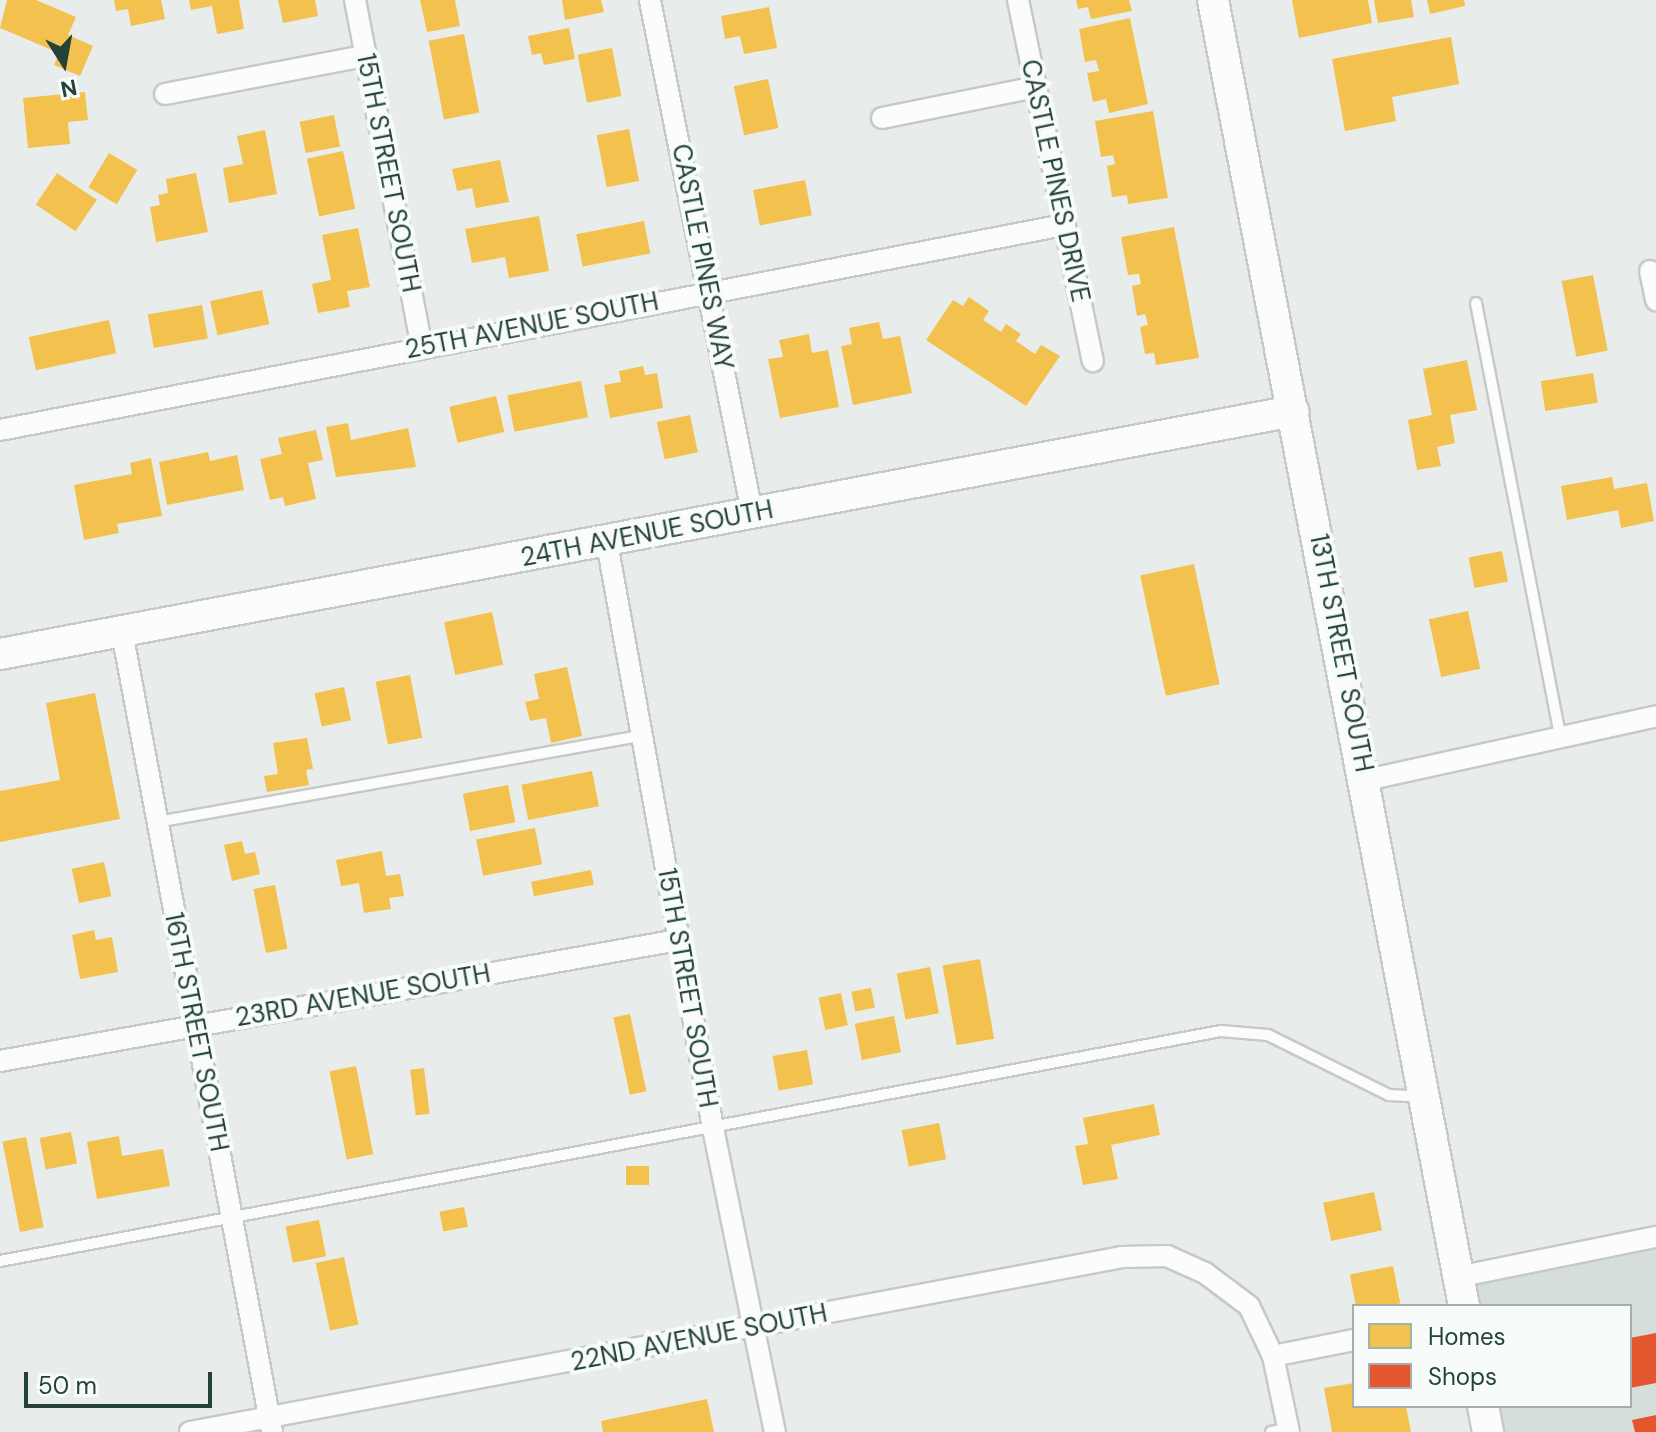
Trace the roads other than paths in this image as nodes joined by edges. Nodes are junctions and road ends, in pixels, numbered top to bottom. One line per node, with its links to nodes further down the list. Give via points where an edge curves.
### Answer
1 (355, 0): 5 (street, 15TH STREET SOUTH)
2 (650, 0): 11 (street, CASTLE PINES WAY)
3 (1018, 0): 6 (street, CASTLE PINES DRIVE)
4 (1213, 0): 16 (street, 13TH STREET SOUTH)
5 (365, 56): 7 (street); 14 (street, 15TH STREET SOUTH)
6 (1036, 87): 8 (street); 9 (street, CASTLE PINES DRIVE)
7 (165, 94)
8 (882, 118)
9 (1064, 225): 11 (street, 25TH AVENUE SOUTH); 15 (street, CASTLE PINES DRIVE)
10 (1650, 271): 12 (street)
11 (709, 293): 14 (street, 25TH AVENUE SOUTH); 18 (street, CASTLE PINES WAY)
12 (1656, 300)
13 (1476, 303): 23 (lane)
14 (422, 347): 17 (street, 25TH AVENUE SOUTH)
15 (1093, 361)
16 (1293, 411): 18 (street, 24TH AVENUE SOUTH); 25 (street, 13TH STREET SOUTH)
17 (0, 430)
18 (752, 513): 19 (street, 24TH AVENUE SOUTH)
19 (607, 543): 20 (street, 24TH AVENUE SOUTH); 24 (street, 15TH STREET SOUTH)
20 (122, 632): 21 (street, 24TH AVENUE SOUTH); 26 (street, 16TH STREET SOUTH)
21 (0, 654)
22 (1656, 716): 23 (street)
23 (1560, 735): 25 (street)
24 (642, 736): 26 (lane); 27 (street, 15TH STREET SOUTH)
25 (1366, 780): 30 (street, 13TH STREET SOUTH)
26 (157, 822): 28 (street, 16TH STREET SOUTH)
27 (678, 940): 28 (street, 23RD AVENUE SOUTH); 31 (street, 15TH STREET SOUTH)
28 (195, 1026): 29 (street, 23RD AVENUE SOUTH); 32 (street, 16TH STREET SOUTH)
29 (0, 1061)
30 (1424, 1097): 31 (lane, via 1389,1095 1268,1035 1221,1031); 35 (street, 13TH STREET SOUTH)
31 (713, 1128): 32 (lane); 36 (street, 15TH STREET SOUTH)
32 (231, 1217): 34 (lane); 40 (street, 16TH STREET SOUTH)
33 (1656, 1237): 35 (street)
34 (0, 1261)
35 (1460, 1291)
36 (754, 1329): 38 (street, 22ND AVENUE SOUTH, via 1122,1257 1167,1256 1205,1273 1249,1306); 40 (street, 22ND AVENUE SOUTH); 43 (street, 15TH STREET SOUTH)
37 (1352, 1340): 38 (street)
38 (1273, 1356): 41 (street, 22ND AVENUE SOUTH)
39 (1483, 1408): 44 (street)
40 (271, 1425): 42 (street, 22ND AVENUE SOUTH)
41 (1283, 1431)
42 (190, 1432)
43 (775, 1432)
44 (1488, 1432)

